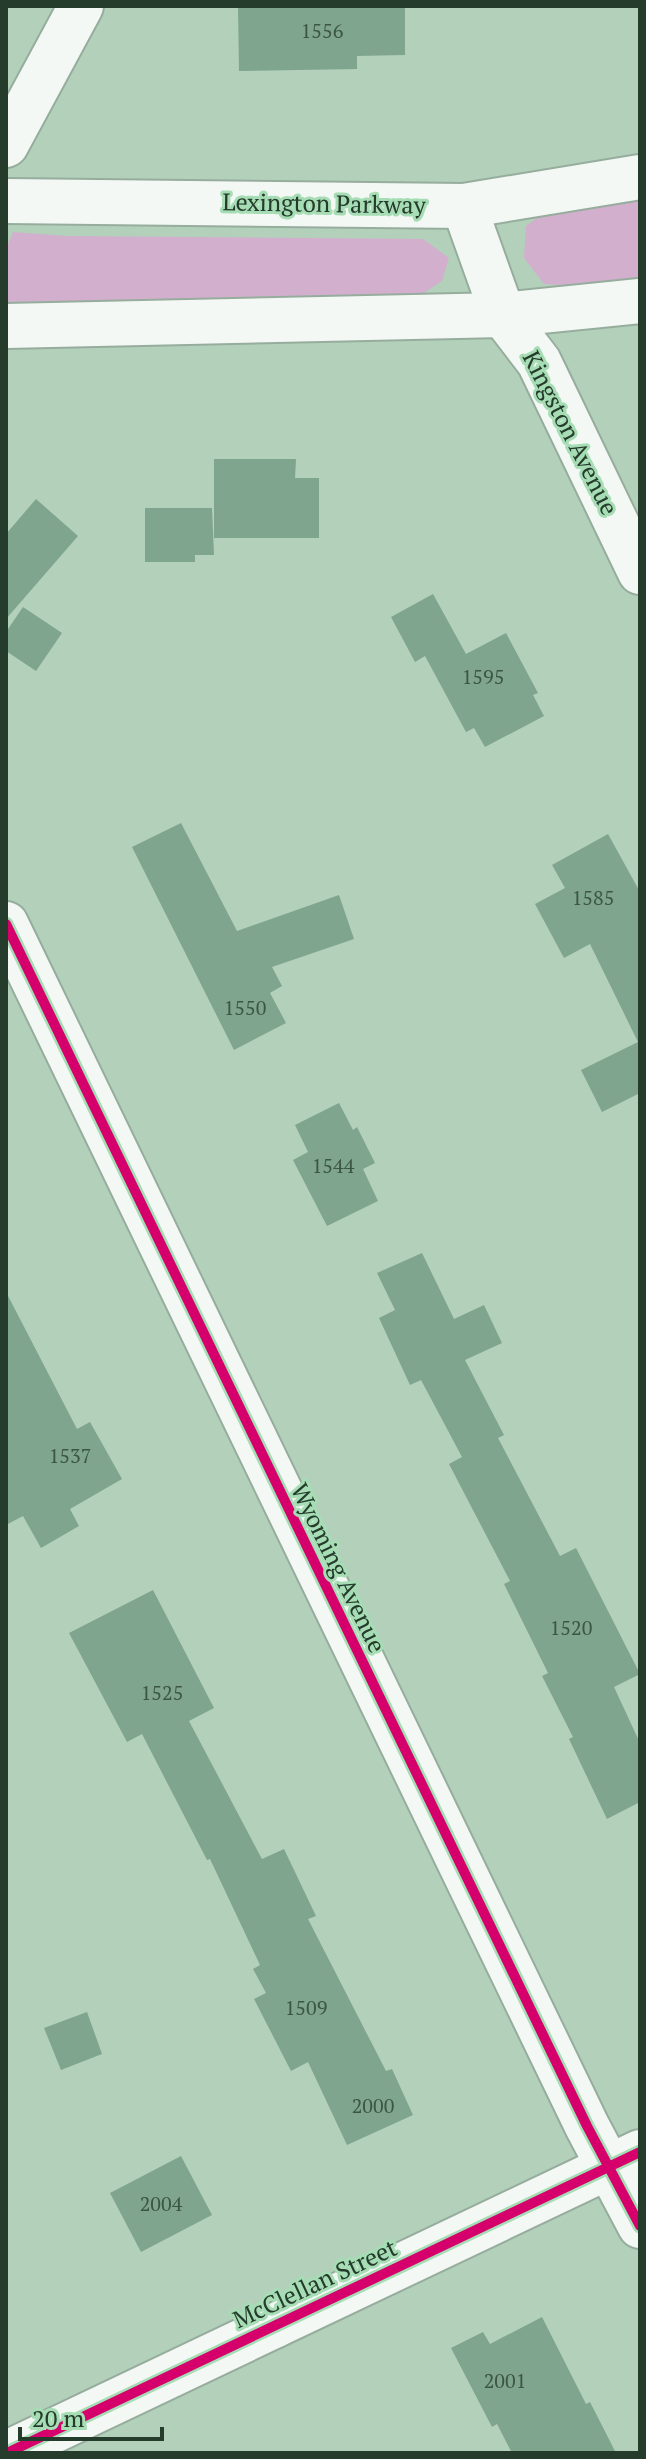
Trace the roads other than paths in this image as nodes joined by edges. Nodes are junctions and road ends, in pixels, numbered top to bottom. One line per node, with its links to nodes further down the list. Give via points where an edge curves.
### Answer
1 (81, 6): 2 (street)
2 (6, 145)
3 (640, 177): 5 (street, Lexington Parkway)
4 (6, 201): 5 (street, Lexington Parkway)
5 (464, 206): 7 (street, Kingston Avenue)
6 (640, 301): 7 (street)
7 (503, 315): 8 (street); 9 (street, Kingston Avenue, via 539,362)
8 (6, 326)
9 (640, 572)
10 (6, 924): 11 (street, Wyoming Avenue, via 347,1635)
11 (625, 2160): 12 (street, Wyoming Avenue); 13 (street, McClellan Street)
12 (640, 2226)
13 (7, 2453)

